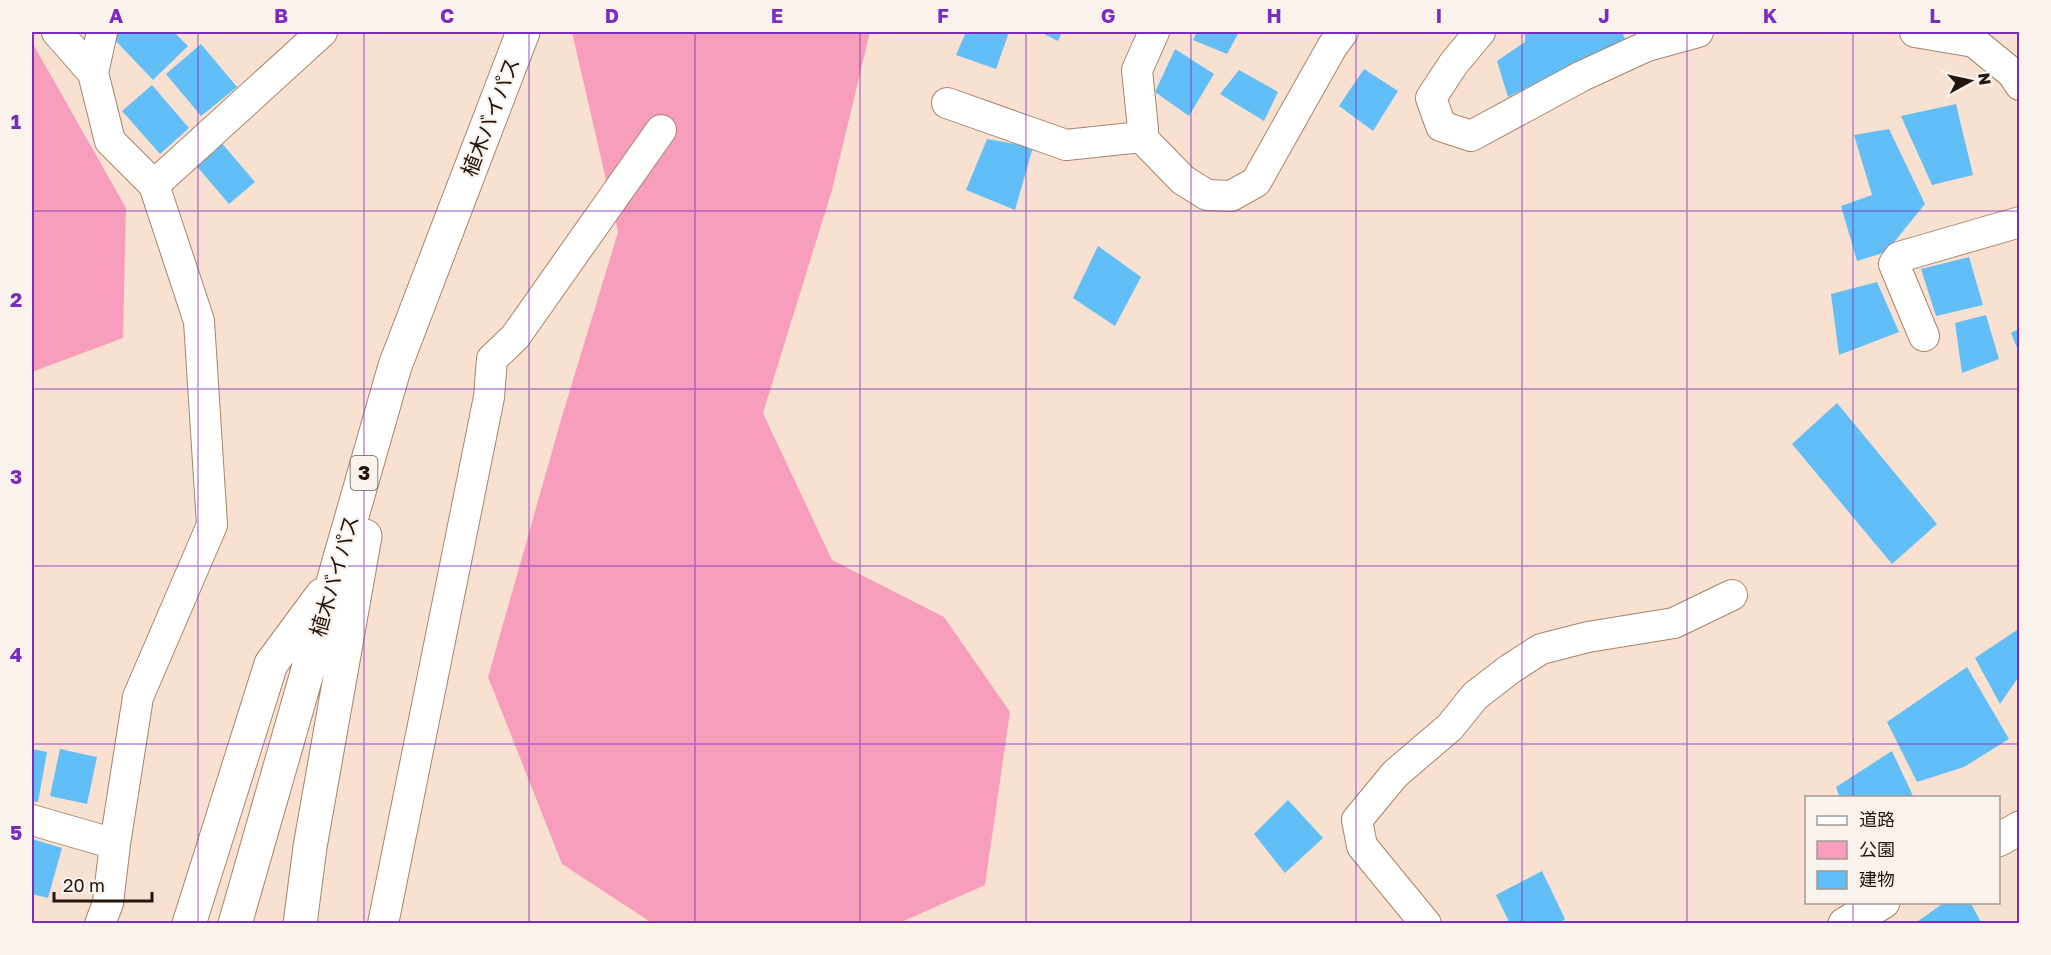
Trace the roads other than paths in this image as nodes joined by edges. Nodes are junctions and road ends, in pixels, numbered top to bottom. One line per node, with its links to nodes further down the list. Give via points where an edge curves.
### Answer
1 (57, 32): 10 (street)
2 (102, 32): 10 (street)
3 (322, 32): 15 (street)
4 (523, 32): 18 (highway, 植木バイパス / 3)
5 (1154, 32): 14 (street, via 1137,70)
6 (1342, 32): 14 (street, via 1256,182 1231,196 1207,195 1183,180)
7 (1480, 32): 8 (street, via 1431,98 1441,126 1471,136 1647,46)
8 (1698, 32)
9 (1915, 32): 11 (street, via 1974,42 2012,73)
10 (93, 73): 15 (street, via 110,141)
11 (2019, 85)
12 (947, 103): 14 (street, via 1066,145)
13 (661, 130): 30 (street, via 515,337 492,359 486,409)
14 (1141, 137)
15 (154, 185): 24 (street, via 199,321 212,525 138,697)
16 (2019, 222): 17 (street, via 1899,257 1894,264)
17 (1924, 336)
18 (395, 366): 19 (highway, 植木バイパス / 3); 29 (highway)
19 (334, 579): 27 (highway, via 271,664); 28 (highway, 植木バイパス / 3)
20 (1732, 595): 31 (street, via 1674,623 1587,637 1541,650 1475,696 1450,727 1395,774 1358,820 1362,846)
21 (32, 820): 24 (street)
22 (2019, 828): 23 (highway)
23 (2000, 839)
24 (115, 844): 26 (street, via 108,903)
25 (1881, 904): 32 (highway)
26 (100, 924)
27 (189, 924)
28 (235, 924)
29 (300, 924)
30 (383, 924)
31 (1426, 924)
32 (1845, 924)

